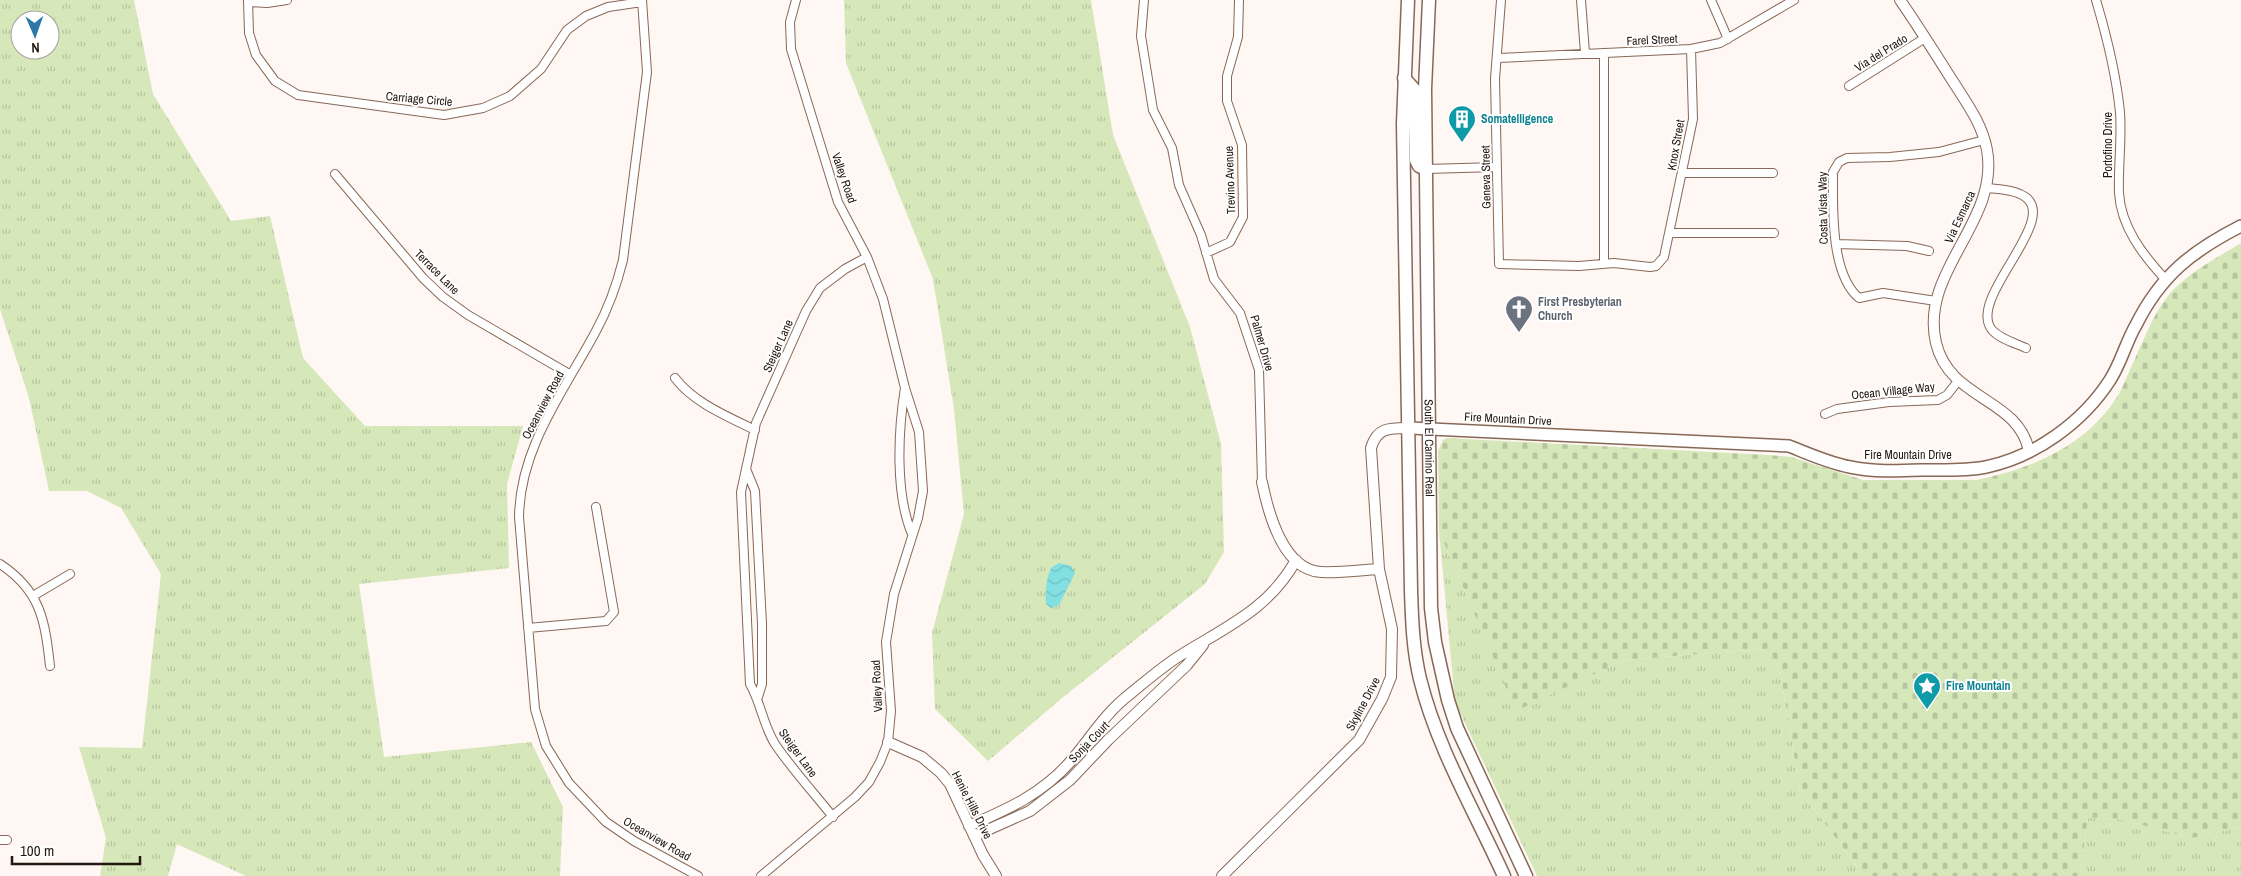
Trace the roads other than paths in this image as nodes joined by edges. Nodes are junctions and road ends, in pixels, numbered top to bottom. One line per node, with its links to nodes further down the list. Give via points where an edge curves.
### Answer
1 (287, 0): 13 (street)
2 (796, 0): 36 (street, Valley Road, via 790,22 791,49 838,202)
3 (1144, 0): 35 (street, Palmer Drive, via 1140,36 1153,110 1172,148 1179,185)
4 (1239, 0): 35 (street, Trevino Avenue, via 1238,37 1227,76 1227,101 1242,145 1244,217 1230,242)
5 (1408, 0): 21 (main road, South El Camino Real)
6 (1429, 0): 25 (main road, South El Camino Real)
7 (1501, 0): 20 (street, Geneva Street)
8 (1581, 0): 18 (street)
9 (1711, 0): 16 (street)
10 (1794, 0): 16 (street, Farel Street)
11 (1900, 0): 15 (street)
12 (2096, 0): 38 (street, Portofino Drive, via 2112,53 2118,91 2122,210 2135,242)
13 (249, 1): 14 (street, Carriage Circle, via 249,33 256,55 275,81 298,95 444,115 483,108 510,96 541,69 568,30 586,16 608,7)
14 (642, 1): 41 (street, Oceanview Road, via 647,72 624,260 597,330)
15 (1926, 38): 22 (street, Via del Prado); 23 (street, via 1978,121)
16 (1728, 39): 17 (street, Farel Street)
17 (1691, 49): 19 (street, Farel Street); 26 (street, Knox Street, via 1692,119)
18 (1585, 53): 19 (street, Farel Street); 20 (street, Farel Street)
19 (1604, 53): 37 (street)
20 (1498, 58): 24 (street, Geneva Street, via 1495,80)
21 (1404, 78): 25 (main road, via 1414,89 1416,160); 46 (main road, South El Camino Real)
22 (1850, 86)
23 (1984, 140): 29 (street, Via Esmarca, via 1988,159); 33 (street, Costa Vista Way, via 1938,152 1890,158 1848,158 1839,162 1833,172)
24 (1497, 167): 25 (street); 37 (street, Geneva Street, via 1499,264 1579,266)
25 (1426, 169): 47 (main road, South El Camino Real)
26 (1682, 173): 27 (street); 32 (street, Knox Street)
27 (1773, 173)
28 (335, 174): 41 (street, Terrace Lane, via 422,278 443,297)
29 (1986, 188): 39 (street, Via Esmarca, via 1984,199 1945,273); 40 (street, via 2020,194 2033,210 2031,226 1989,302 1992,329)
30 (2241, 226): 38 (main road, Fire Mountain Drive, via 2204,246)
31 (1774, 233): 32 (street)
32 (1670, 234): 37 (street, Knox Street, via 1664,257 1656,266)
33 (1836, 244): 34 (street, via 1908,246); 39 (street, Costa Vista Way, via 1851,292 1859,298 1883,293)
34 (1929, 251)
35 (1206, 254): 51 (street, Palmer Drive, via 1214,279 1240,313 1259,370)
36 (867, 257): 44 (street, Valley Road, via 883,299); 48 (street, Steiger Lane, via 820,288)
37 (1604, 263)
38 (2165, 279): 49 (main road, Fire Mountain Drive, via 2135,326 2111,379 2066,428)
39 (1936, 300): 43 (street, via 1933,313 1936,344)
40 (2026, 348)
41 (572, 375): 59 (street, Oceanview Road, via 535,440 519,500)
42 (675, 378): 48 (street, via 694,397)
43 (1958, 381): 45 (street, Ocean Village Way, via 1947,395 1938,400 1863,405); 49 (street, via 2009,416 2027,441)
44 (905, 388): 53 (street, Valley Road, via 902,482 905,517); 53 (street, Valley Road, via 919,432 923,490)
45 (1825, 414)
46 (1410, 428): 47 (main road, Fire Mountain Drive); 56 (street, Skyline Drive, via 1387,428 1374,437 1371,448); 71 (main road, South El Camino Real, via 1410,591 1420,678 1440,737)
47 (1429, 428): 49 (main road, Fire Mountain Drive, via 1789,446 1830,462 1877,471 1975,469); 72 (main road, South El Camino Real, via 1431,608 1441,675 1458,728)
48 (755, 430): 50 (street, Steiger Lane)
49 (2029, 451)
50 (746, 469): 62 (street, Steiger Lane, via 755,492 762,624 762,684); 62 (street, Steiger Lane, via 742,492 746,618 750,684)
51 (1262, 482): 54 (street, Palmer Drive, via 1280,539 1290,557)
52 (596, 507): 59 (street, via 614,612 606,621)
53 (912, 534): 63 (street, Valley Road, via 894,594 886,642 891,711)
54 (1296, 560): 56 (street, Palmer Drive, via 1306,568 1320,572); 60 (street, Sonja Court, via 1285,580 1260,605)
55 (0, 564): 58 (street)
56 (1378, 569): 70 (street, Skyline Drive, via 1392,630 1393,658 1391,677 1382,699 1359,740)
57 (70, 574): 58 (street)
58 (34, 596): 61 (street, via 46,631)
59 (528, 628): 67 (street, Oceanview Road, via 535,709 546,746 568,783 606,822)
60 (1205, 642): 65 (street, Sonja Court, via 1181,655 1110,712 1048,785 1018,804); 66 (street, Sonja Court, via 1187,665 1070,780 1030,811)
61 (50, 666)
62 (758, 696): 64 (street, Steiger Lane, via 762,719 775,743)
63 (888, 742): 64 (street, Valley Road, via 869,782); 65 (street, Henie Hills Drive, via 922,757 941,772)
64 (833, 817): 68 (street, Valley Road)
65 (969, 826): 66 (street, Henie Hills Drive)
66 (974, 836): 69 (street, Henie Hills Drive)
67 (698, 876)
68 (761, 876)
69 (996, 876)
70 (1222, 876)
71 (1504, 876)
72 (1526, 876)

